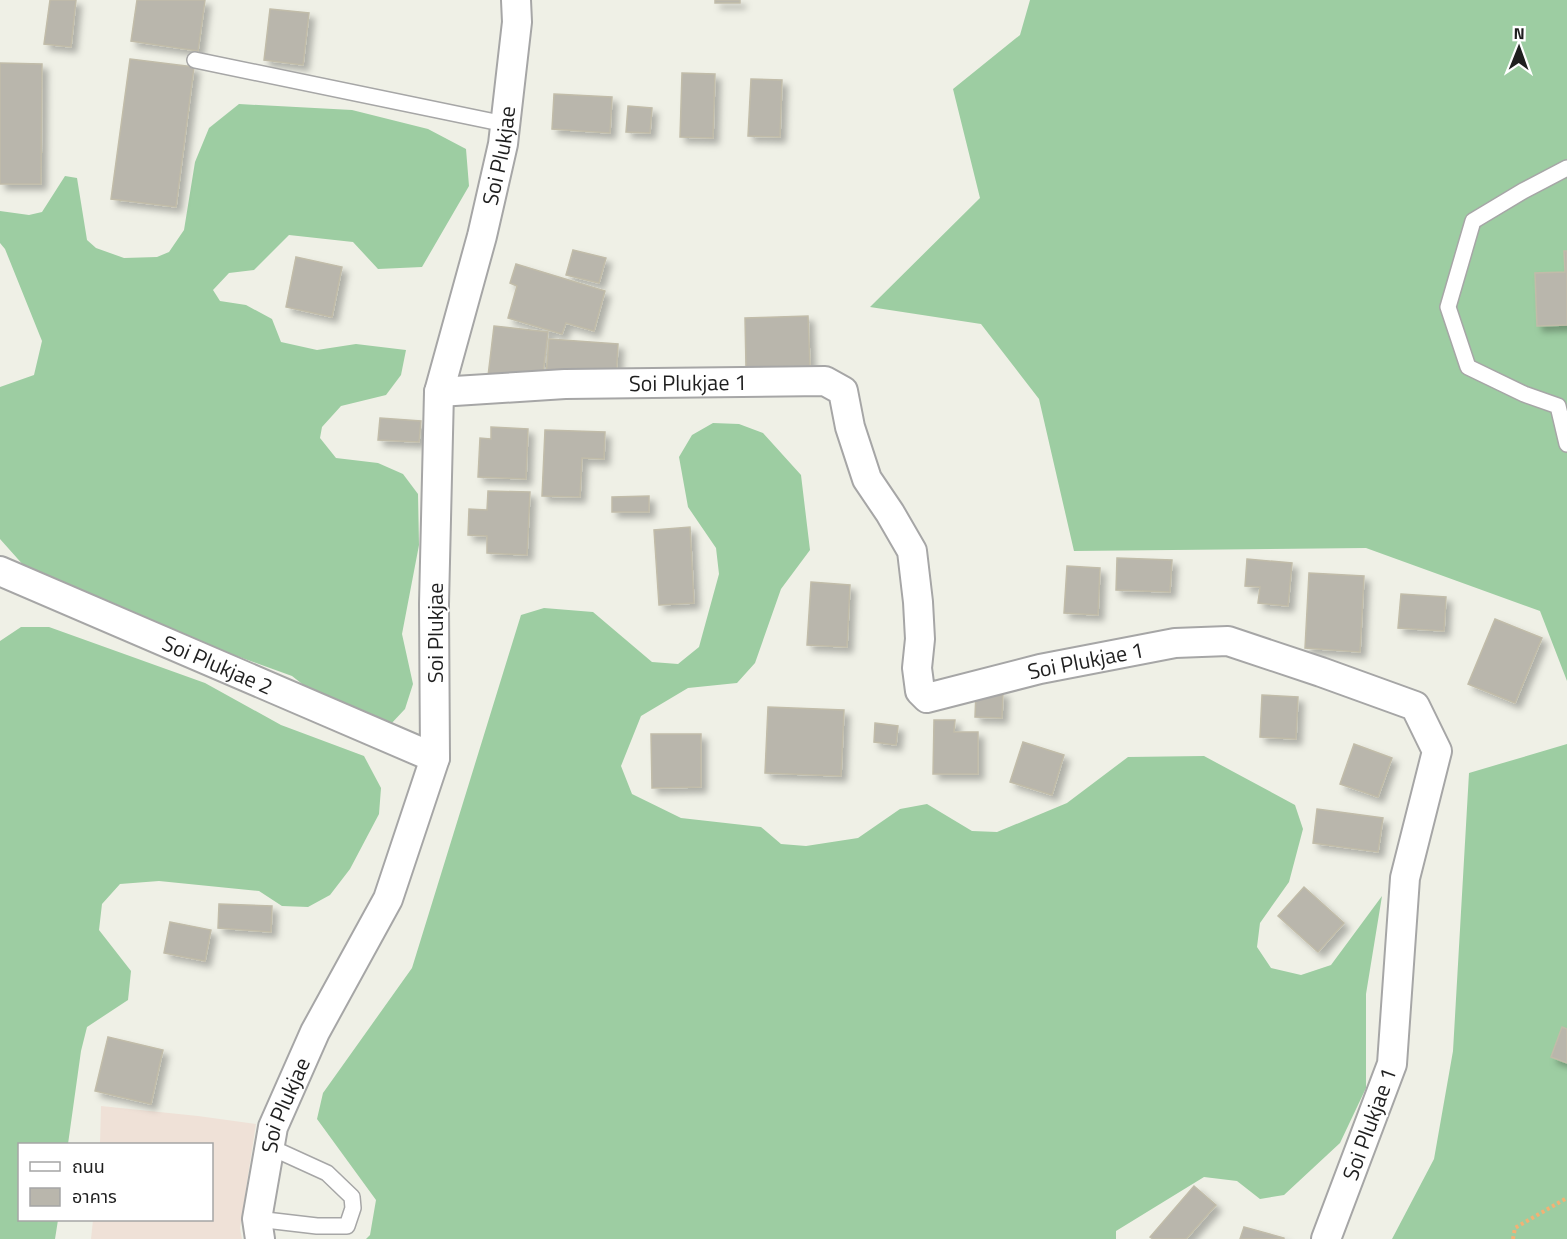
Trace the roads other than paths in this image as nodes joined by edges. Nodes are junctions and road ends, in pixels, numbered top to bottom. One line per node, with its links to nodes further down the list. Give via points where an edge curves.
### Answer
1 (516, 0): 3 (street, Soi Plukjae)
2 (195, 60): 3 (lane)
3 (505, 124): 5 (street, Soi Plukjae, via 482,236)
4 (1567, 168): 6 (lane, via 1473,221 1448,307 1468,367 1558,406)
5 (439, 392): 8 (street, Soi Plukjae); 11 (street, Soi Plukjae 1, via 565,384 813,381 825,381 843,391 849,427 867,479 912,551 918,602 917,668 920,691 927,698 1040,669 1164,645 1228,641 1415,706 1437,751 1405,878 1392,1064)
6 (1567, 444)
7 (0, 571): 8 (street, Soi Plukjae 2)
8 (435, 758): 9 (street, Soi Plukjae, via 388,899 315,1032 273,1127)
9 (270, 1147): 10 (street, Soi Plukjae); 10 (lane, via 327,1173 352,1197 353,1208 347,1226)
10 (259, 1229)
11 (1326, 1239)

